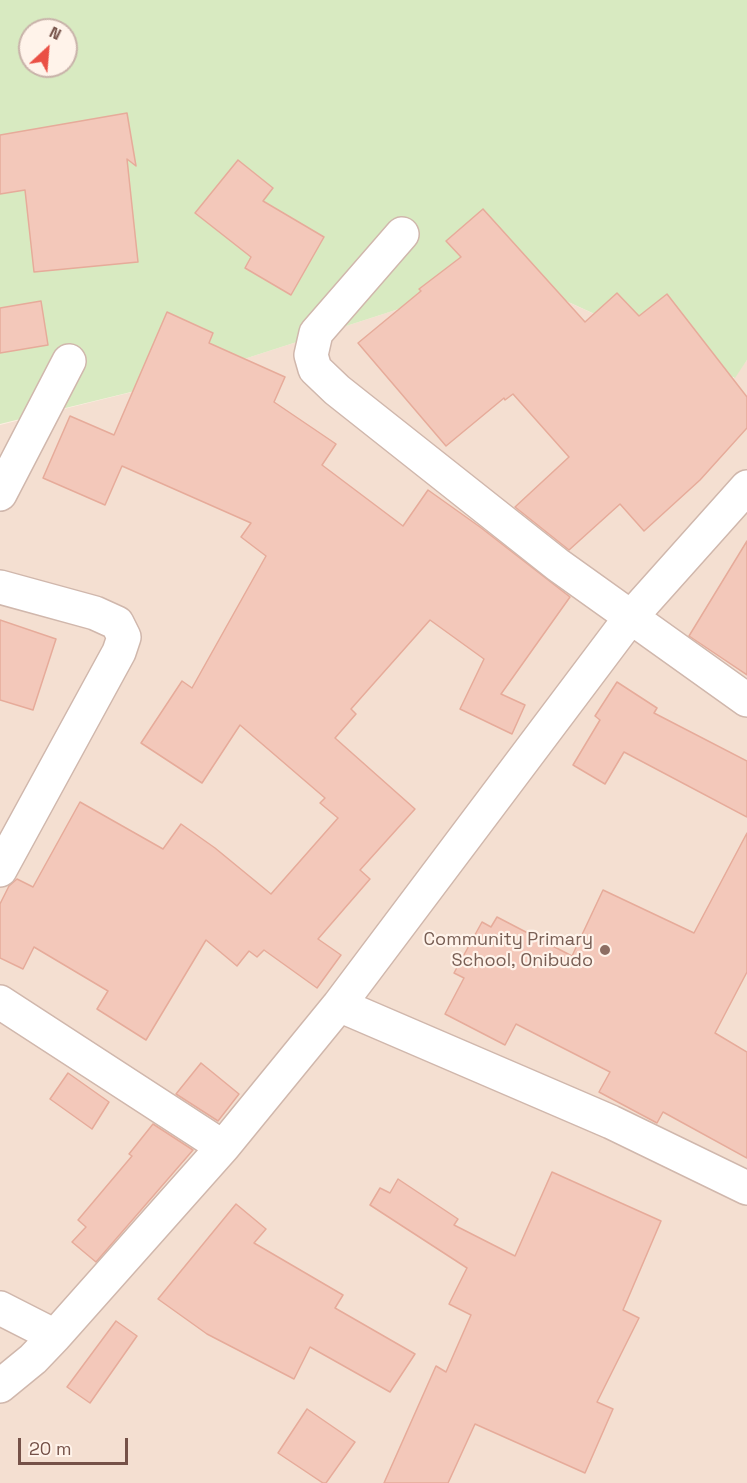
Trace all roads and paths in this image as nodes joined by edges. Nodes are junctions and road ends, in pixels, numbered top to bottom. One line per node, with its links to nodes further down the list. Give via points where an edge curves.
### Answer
1 (402, 234): 6 (street, via 316,333 311,355 315,369 346,398)
2 (69, 361): 4 (street)
3 (747, 487): 6 (street)
4 (0, 494)
5 (0, 587): 8 (street, via 95,613 117,623 124,637)
6 (630, 618): 7 (street); 10 (street)
7 (747, 700)
8 (0, 870)
9 (0, 1002): 11 (street)
10 (339, 1005): 11 (street); 12 (street, via 611,1122)
11 (223, 1147): 14 (street)
12 (747, 1188)
13 (0, 1308): 14 (street)
14 (55, 1336): 15 (street)
15 (0, 1386)

